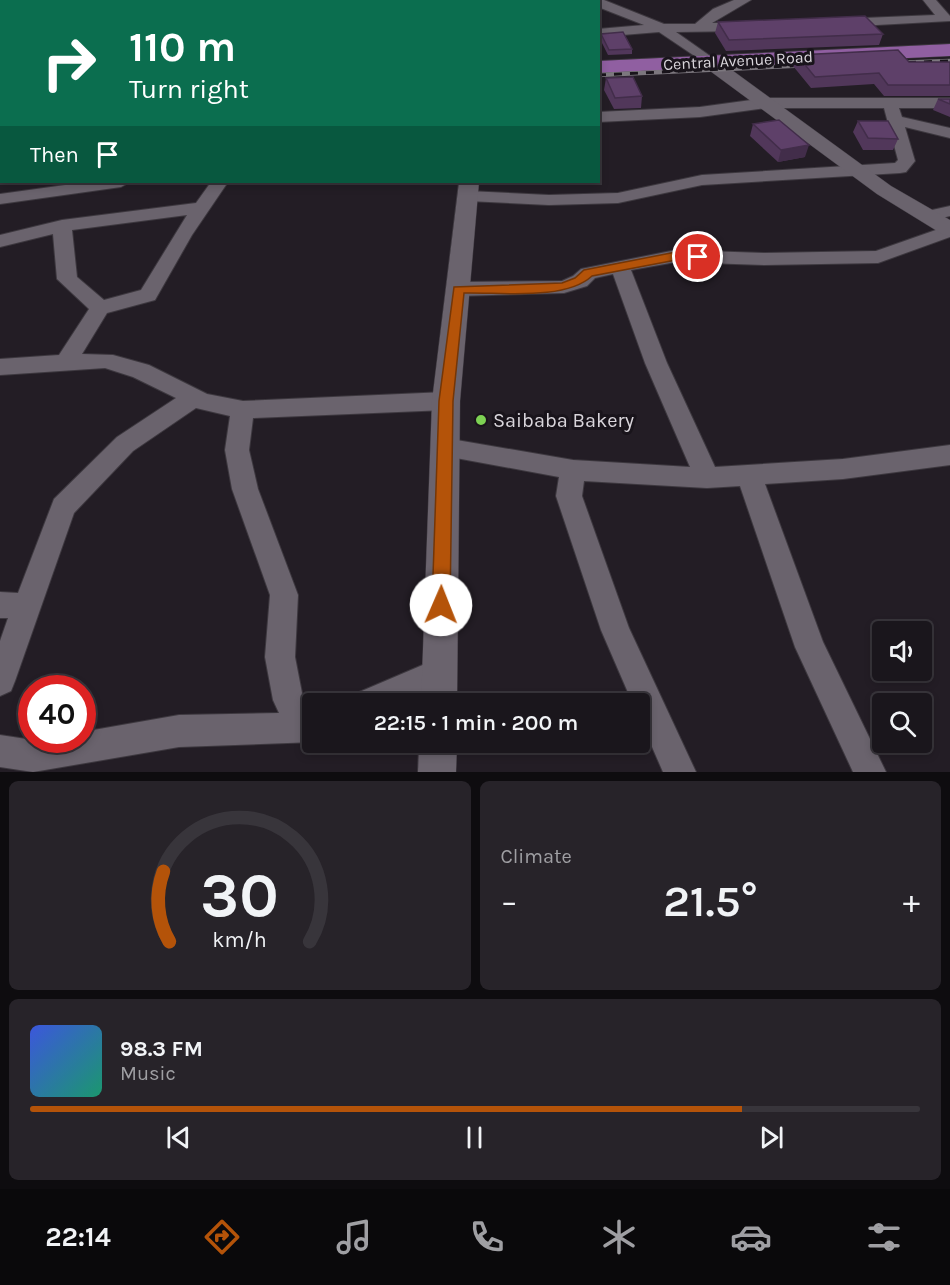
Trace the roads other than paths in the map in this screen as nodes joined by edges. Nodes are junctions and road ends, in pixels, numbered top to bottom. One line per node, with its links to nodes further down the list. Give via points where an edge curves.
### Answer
1 (411, 0): 2 (street)
2 (449, 0)
3 (745, 0): 10 (street, via 718,12)
4 (929, 0): 6 (street)
5 (600, 2): 9 (street)
6 (948, 19): 7 (street)
7 (827, 23)
8 (756, 26): 10 (street)
9 (662, 28): 10 (street); 11 (street); 14 (street)
10 (697, 29)
11 (600, 33)
12 (950, 50): 14 (main road, Central Avenue Road)
13 (950, 60): 14 (main road)
14 (713, 65): 15 (main road, Central Avenue Road); 16 (main road); 17 (street)
15 (600, 67)
16 (600, 75)
17 (765, 103): 18 (street); 20 (street, via 700,112); 23 (street)
18 (890, 103): 19 (street); 21 (street)
19 (950, 103)
20 (600, 117)
21 (895, 120): 22 (street); 23 (street, via 907,161 900,168)
22 (950, 133)
23 (858, 171): 27 (street, via 702,180 618,198 549,200); 32 (street)
24 (8, 183): 28 (street)
25 (114, 183): 28 (street)
26 (218, 183): 30 (street)
27 (469, 189): 37 (street)
28 (22, 196): 29 (street)
29 (0, 199)
30 (202, 208): 33 (street); 38 (street, via 148,295)
31 (950, 211): 32 (street)
32 (928, 216): 34 (street)
33 (62, 226): 35 (street); 38 (street, via 67,279)
34 (950, 230): 36 (street, via 878,257 676,256)
35 (0, 241)
36 (620, 266): 37 (street, via 588,273 564,287); 48 (street, via 656,363)
37 (458, 289): 42 (street)
38 (100, 308): 39 (street)
39 (66, 362): 40 (street); 41 (street, via 105,360 141,371)
40 (0, 367)
41 (194, 397): 43 (street); 49 (street, via 125,444 63,507)
42 (446, 401): 43 (street); 44 (street)
43 (243, 410): 54 (street, via 237,450 245,489 284,595 280,657 288,700)
44 (445, 447): 46 (street); 50 (street)
45 (950, 455): 47 (street, via 843,469)
46 (573, 470): 48 (street); 59 (street, via 569,496 615,630)
47 (749, 475): 48 (street); 60 (street, via 810,647)
48 (707, 478)
49 (14, 606): 51 (street)
50 (440, 672): 52 (street); 53 (street)
51 (0, 681)
52 (393, 693)
53 (439, 693)
54 (302, 716)
55 (302, 728): 56 (street, via 179,731 33,756)
56 (0, 751)
57 (438, 753): 58 (street)
58 (437, 772)
59 (680, 772)
60 (870, 772)

